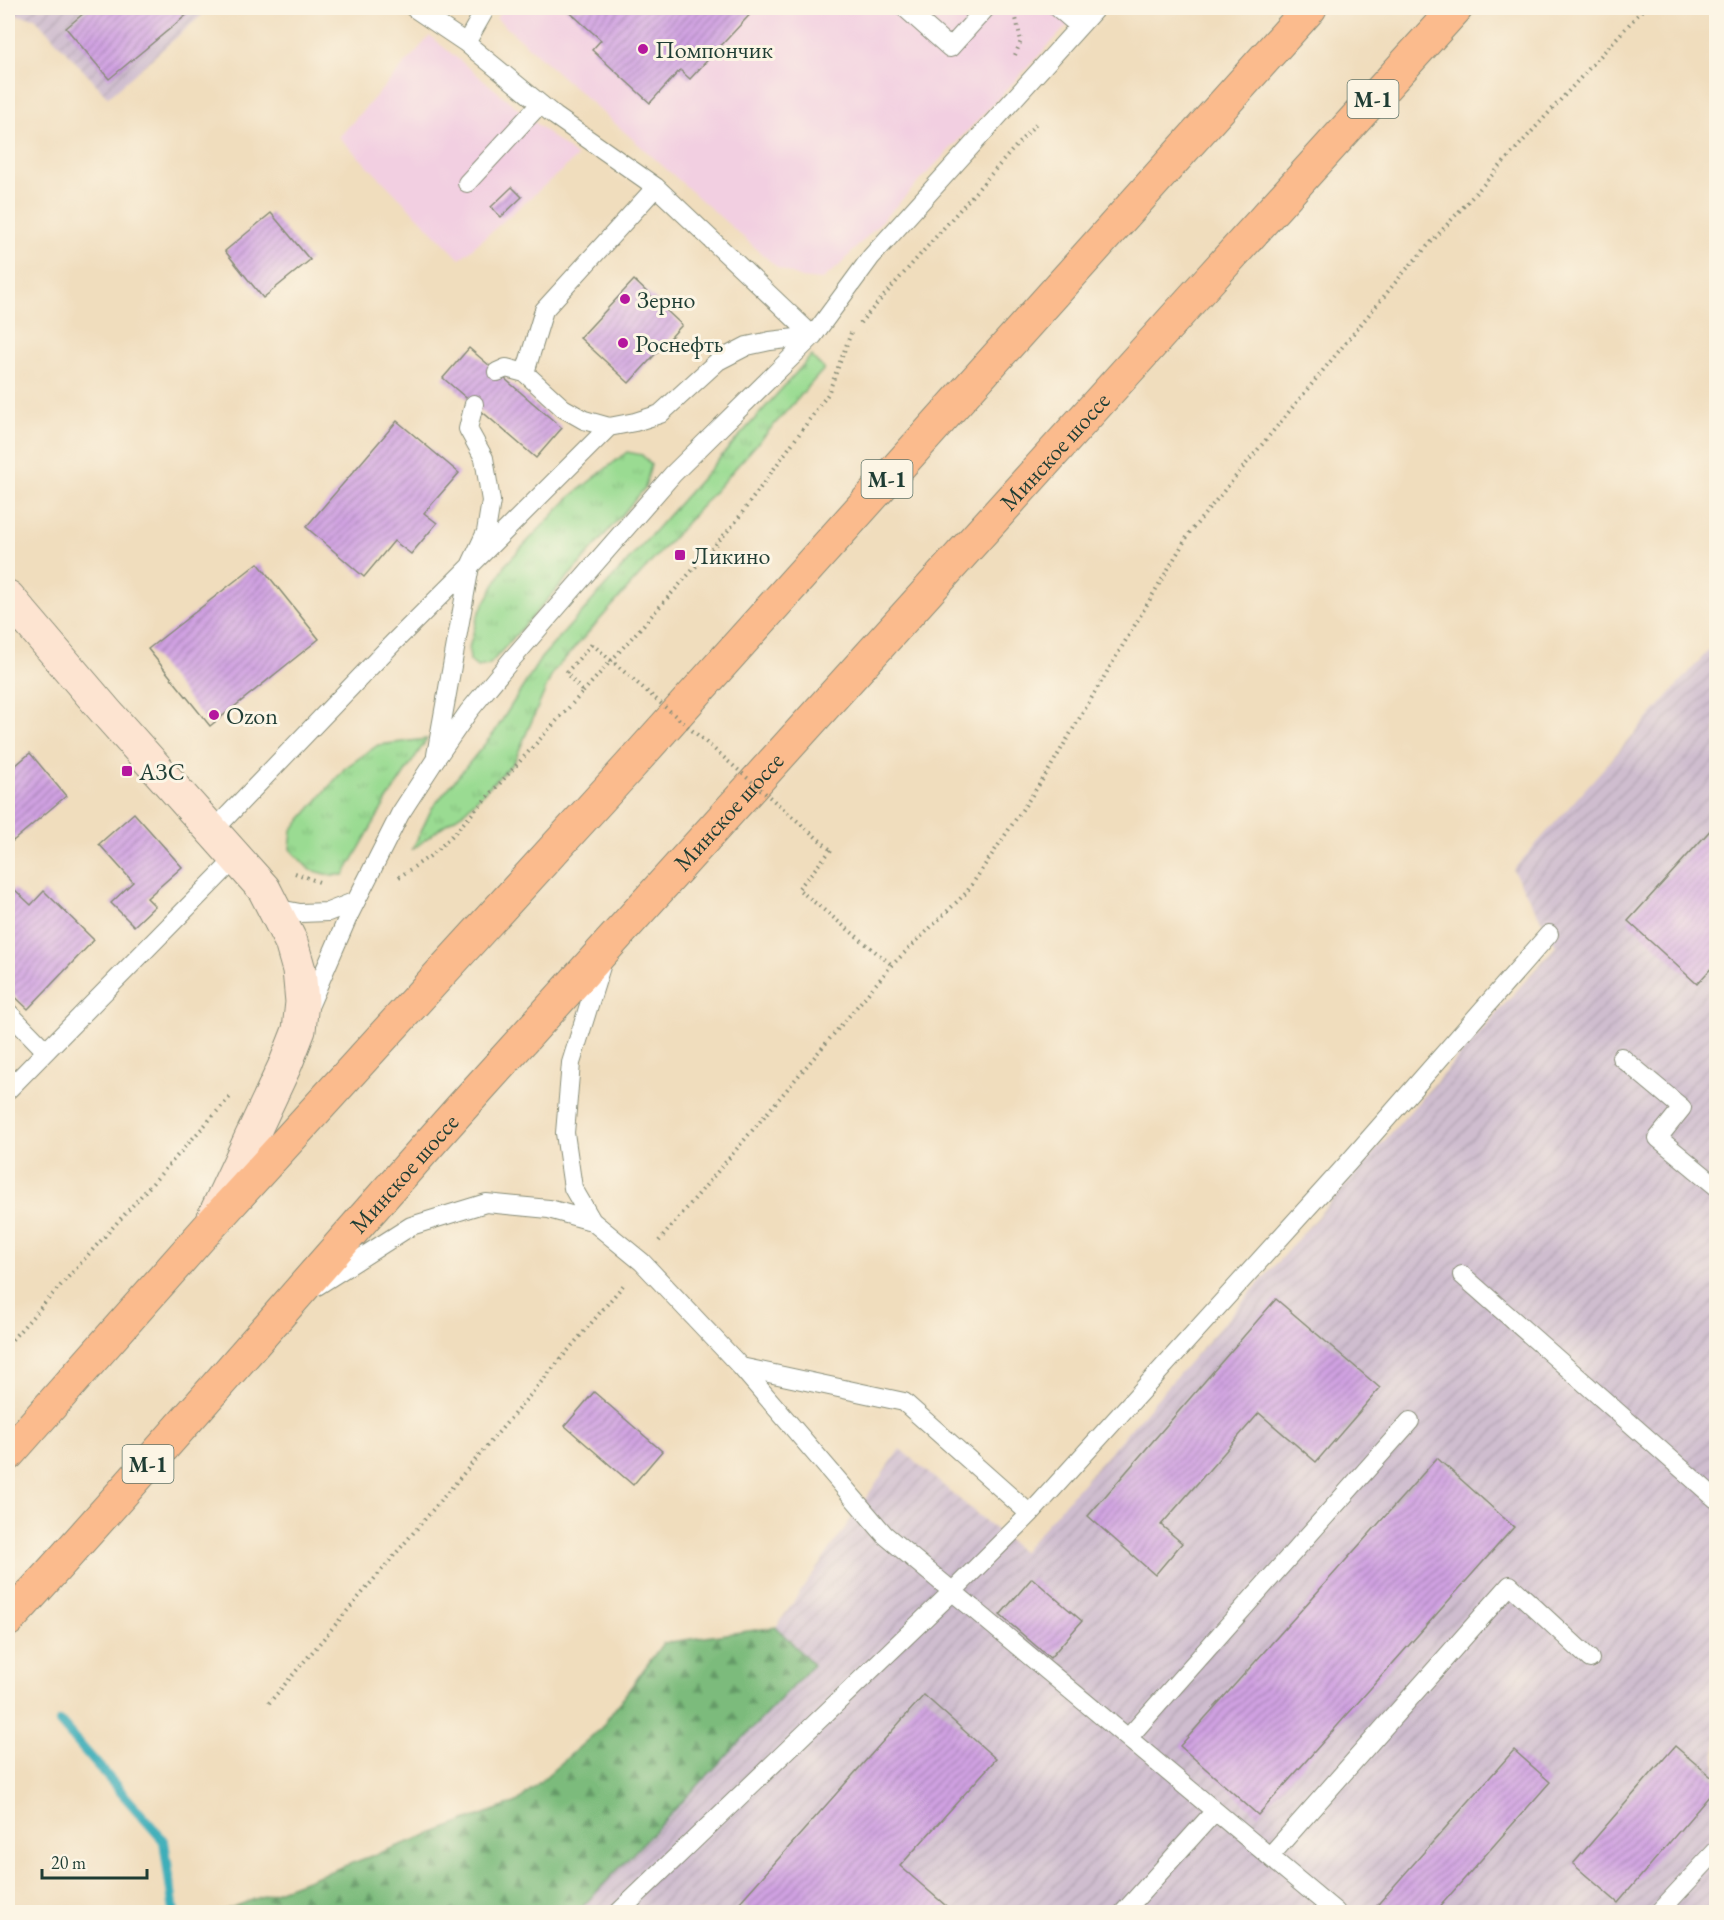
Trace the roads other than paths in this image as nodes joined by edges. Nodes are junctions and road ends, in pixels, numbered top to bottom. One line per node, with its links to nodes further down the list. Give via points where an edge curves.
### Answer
1 (414, 8): 10 (lane)
2 (486, 8): 10 (lane)
3 (905, 8): 4 (lane, via 950,48)
4 (986, 8)
5 (1058, 8): 9 (lane)
6 (1096, 8): 9 (lane)
7 (1310, 8): 35 (highway, М-1, via 629,767)
8 (1456, 8): 27 (highway, Минское шоссе / М-1)
9 (1079, 26): 14 (lane, via 871,257)
10 (466, 43): 11 (lane)
11 (540, 104): 12 (lane); 13 (lane)
12 (466, 183)
13 (656, 187): 14 (lane); 16 (lane, via 544,310)
14 (813, 336): 18 (lane, via 747,346 718,361 660,414); 21 (lane, via 673,474 512,659)
15 (497, 372): 16 (lane, via 506,368)
16 (525, 373): 18 (lane, via 563,408 584,420)
17 (474, 404): 19 (lane, via 468,429 484,458 491,501 486,532)
18 (609, 427): 19 (lane)
19 (470, 566): 21 (lane); 22 (lane)
20 (8, 597): 22 (street)
21 (435, 760): 24 (lane, via 400,814)
22 (213, 831): 23 (street)
23 (237, 857): 25 (street, via 264,889); 30 (lane)
24 (356, 901): 25 (lane, via 328,912 300,913); 29 (lane)
25 (274, 908): 29 (street, via 291,942 299,970)
26 (1549, 934): 42 (lane)
27 (608, 944): 34 (lane, via 571,1063 565,1133 573,1188); 37 (highway, Минское шоссе / М-1)
28 (8, 1012): 30 (lane)
29 (299, 1030): 35 (street)
30 (46, 1051): 32 (lane)
31 (1621, 1057): 33 (lane, via 1682,1108 1658,1138)
32 (8, 1090)
33 (1716, 1186)
34 (592, 1221): 37 (lane, via 549,1209 486,1203 411,1226); 38 (lane, via 642,1262)
35 (209, 1227): 40 (highway, М-1)
36 (1462, 1275): 41 (lane)
37 (286, 1306): 44 (highway, Минское шоссе / М-1)
38 (741, 1367): 42 (lane, via 904,1402); 43 (lane, via 885,1535)
39 (1410, 1421): 46 (lane)
40 (8, 1454)
41 (1716, 1499)
42 (1030, 1514): 43 (lane)
43 (953, 1591): 46 (lane); 50 (lane)
44 (8, 1620)
45 (1590, 1659): 49 (lane, via 1510,1586)
46 (1128, 1738): 47 (lane)
47 (1215, 1811): 49 (lane); 51 (lane)
48 (1716, 1851): 53 (lane)
49 (1269, 1856): 52 (lane)
50 (619, 1912)
51 (1124, 1912)
52 (1336, 1912)
53 (1659, 1912)

